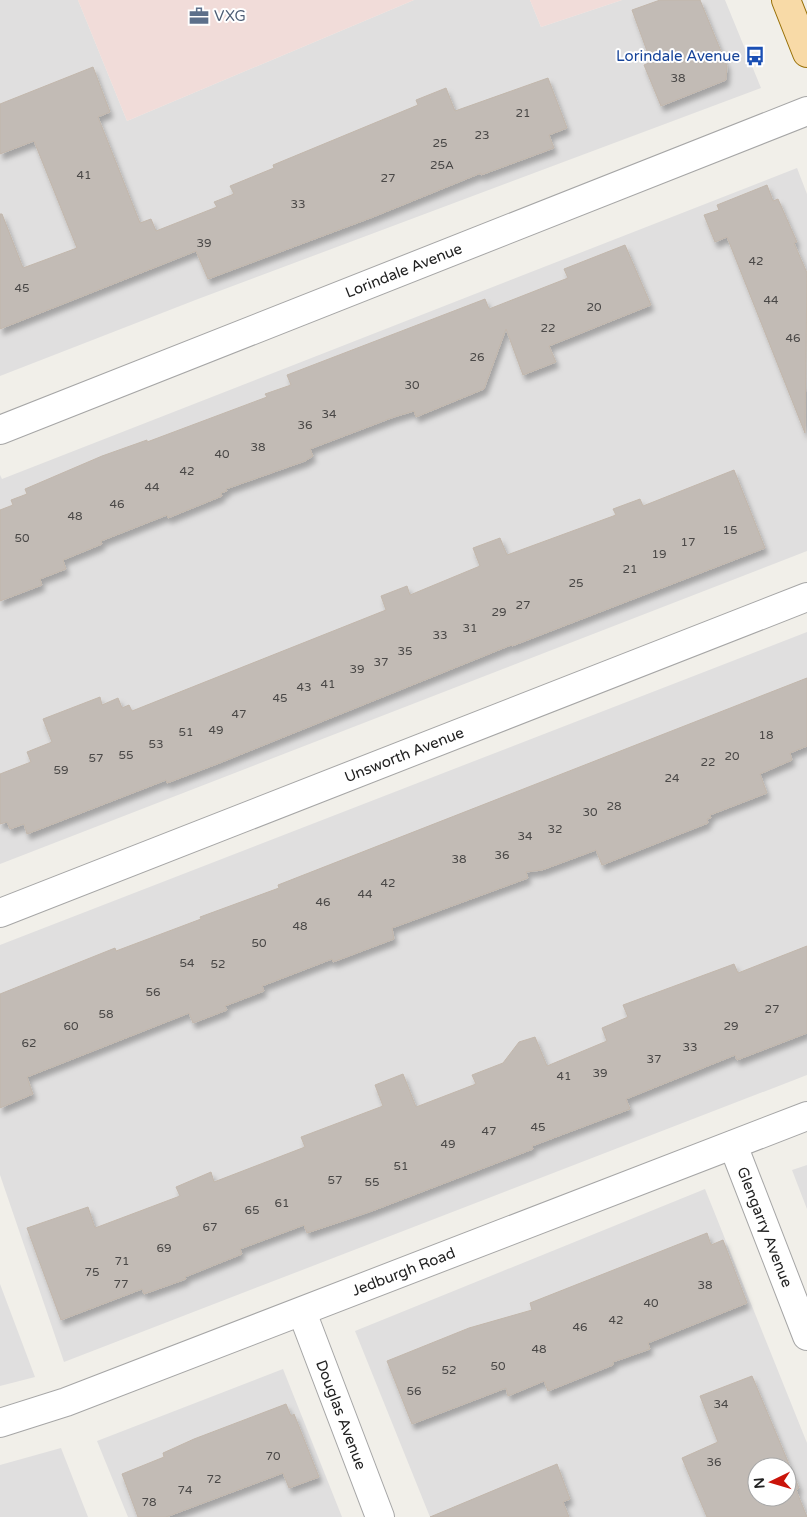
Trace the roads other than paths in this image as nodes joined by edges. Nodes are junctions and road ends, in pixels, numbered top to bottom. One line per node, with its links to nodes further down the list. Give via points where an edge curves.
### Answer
1 (786, 0): 2 (main road)
2 (807, 53)
3 (807, 110): 4 (street, Lorindale Avenue)
4 (0, 430)
5 (807, 597): 6 (street, Unsworth Avenue)
6 (0, 913)
7 (807, 1116): 8 (street, Jedburgh Road)
8 (733, 1145): 9 (street, Jedburgh Road); 10 (street, Glengarry Avenue)
9 (302, 1312): 11 (street, Jedburgh Road, via 66,1402); 12 (street, Douglas Avenue)
10 (807, 1336)
11 (0, 1422)
12 (380, 1517)

